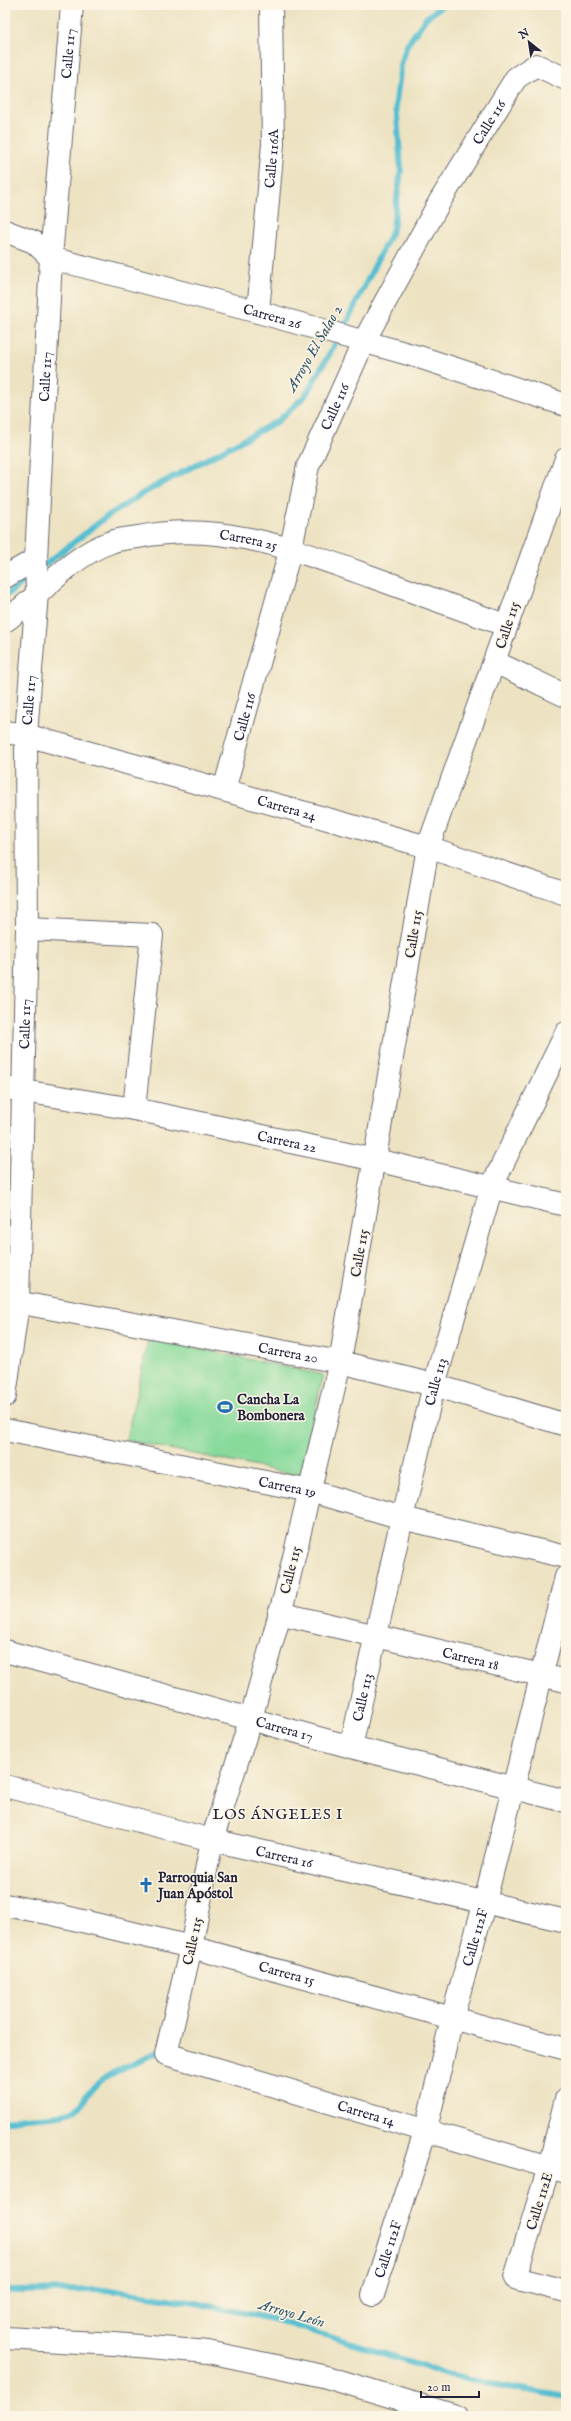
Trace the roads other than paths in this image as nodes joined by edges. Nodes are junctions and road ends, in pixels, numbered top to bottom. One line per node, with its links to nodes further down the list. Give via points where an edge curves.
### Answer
1 (72, 5): 5 (street, Calle 117)
2 (271, 5): 6 (street, Calle 116A, via 273,144)
3 (566, 79): 7 (street, Calle 116, via 536,65 516,78)
4 (5, 231): 5 (street, Carrera 26, via 34,242)
5 (51, 258): 6 (street, Carrera 26); 11 (street, Calle 117)
6 (258, 312): 7 (street, Carrera 26)
7 (355, 339): 8 (street, Carrera 26); 10 (street, Calle 116, via 308,466)
8 (566, 405)
9 (566, 459): 15 (street, Calle 115)
10 (291, 548): 13 (street, Carrera 25, via 239,536 185,530 148,535 111,542 63,570); 15 (street, Carrera 25); 19 (street, Calle 116)
11 (36, 559): 12 (street); 13 (street, Calle 117)
12 (5, 577)
13 (37, 593): 14 (street, Carrera 25, via 20,610); 18 (street, Calle 117)
14 (5, 620)
15 (506, 625): 16 (street, Calle 115)
16 (495, 662): 17 (street); 20 (street, Calle 115)
17 (566, 696)
18 (16, 733): 19 (street, Carrera 24); 22 (street, Calle 117)
19 (224, 790): 20 (street, Carrera 24)
20 (428, 847): 21 (street, Carrera 24); 26 (street, Calle 115)
21 (566, 894)
22 (27, 928): 24 (street, Calle 117); 25 (street, via 152,935)
23 (566, 1032): 27 (street, Calle 113)
24 (13, 1089): 25 (street, Carrera 22); 29 (street, Calle 117)
25 (134, 1109): 26 (street, Carrera 22)
26 (376, 1160): 27 (street, Carrera 22); 30 (street, Calle 115)
27 (492, 1186): 28 (street, Carrera 22); 31 (street, Calle 113)
28 (566, 1205)
29 (11, 1301): 30 (street, Carrera 20); 32 (street, Calle 117)
30 (340, 1362): 31 (street, Carrera 20); 35 (street, Calle 115)
31 (434, 1385): 33 (street, Carrera 20); 36 (street, Calle 113)
32 (5, 1396)
33 (566, 1425)
34 (5, 1430): 35 (street, Carrera 19)
35 (310, 1492): 36 (street, Carrera 19); 39 (street, Calle 115)
36 (402, 1518): 37 (street, Carrera 19); 40 (street, Calle 113)
37 (566, 1557)
38 (566, 1577): 42 (street, Calle 112F)
39 (279, 1613): 40 (street, Carrera 18); 44 (street, Calle 115)
40 (375, 1635): 42 (street, Carrera 18); 45 (street, Calle 113)
41 (5, 1651): 44 (street, Carrera 17)
42 (542, 1675): 43 (street, Carrera 18); 47 (street, Calle 112F)
43 (566, 1682)
44 (251, 1718): 45 (street, Carrera 17); 49 (street, Calle 115)
45 (351, 1747): 47 (street, Carrera 17)
46 (5, 1786): 49 (street, Carrera 16)
47 (513, 1788): 48 (street, Carrera 17); 50 (street, Calle 112F)
48 (566, 1801)
49 (212, 1840): 50 (street, Carrera 16); 53 (street, Calle 115)
50 (484, 1901): 52 (street, Carrera 16); 54 (street, Calle 112F)
51 (5, 1905): 53 (street, Carrera 15)
52 (566, 1921)
53 (191, 1947): 54 (street, Carrera 15); 56 (street, Calle 115)
54 (452, 2018): 55 (street, Carrera 15); 58 (street, Calle 112F)
55 (566, 2049)
56 (166, 2054): 58 (street, Carrera 14)
57 (566, 2099): 59 (street, Calle 112E)
58 (426, 2129): 59 (street, Carrera 14); 61 (street, Calle 112F)
59 (558, 2169): 60 (street, Calle 112E, via 515,2278)
60 (566, 2290)
61 (373, 2295)
62 (5, 2338): 63 (street, via 208,2352 323,2376)
63 (456, 2416)

